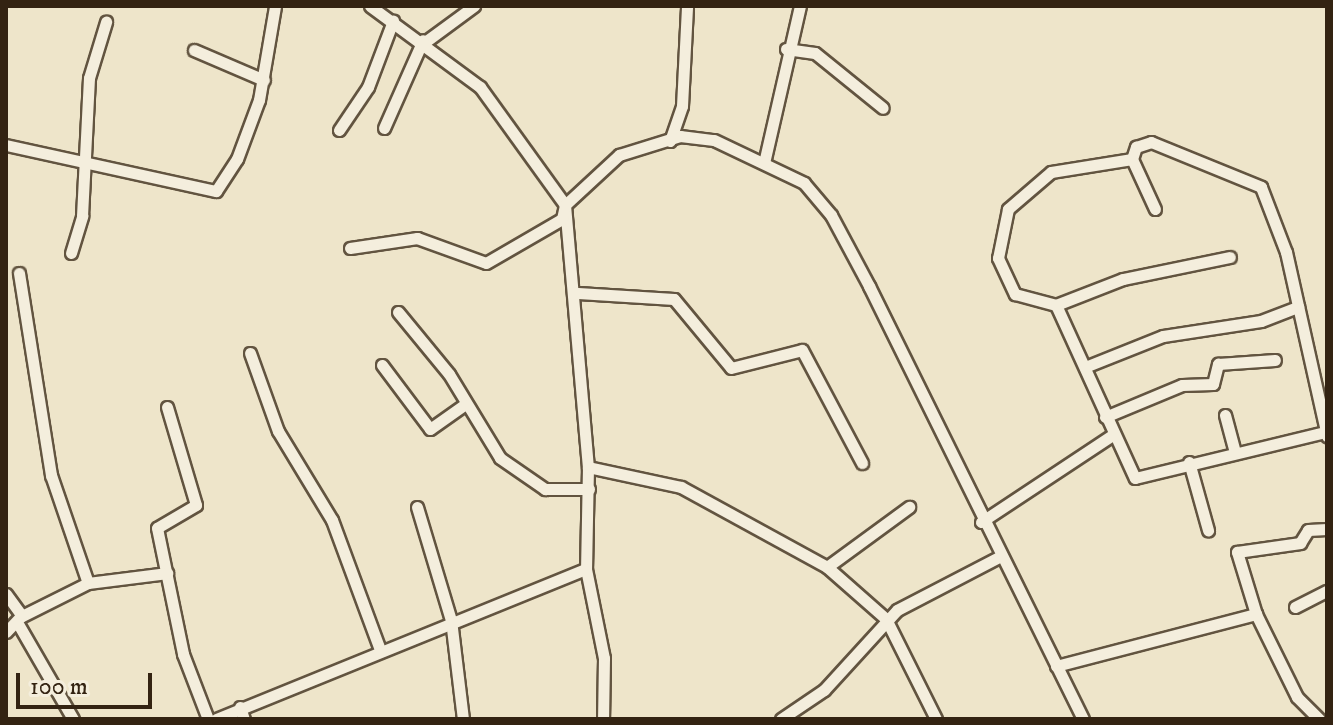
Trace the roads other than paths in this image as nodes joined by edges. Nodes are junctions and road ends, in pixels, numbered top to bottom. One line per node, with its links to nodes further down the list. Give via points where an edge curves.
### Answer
1 (275, 6): 11 (street)
2 (370, 6): 6 (street)
3 (474, 6): 8 (street)
4 (687, 6): 15 (street, via 681,113)
5 (800, 6): 9 (street)
6 (393, 21): 8 (street); 14 (street, via 368,87)
7 (106, 22): 17 (street, via 89,78)
8 (424, 41): 13 (street); 20 (street, via 486,93)
9 (786, 49): 12 (street, via 815,53); 19 (street)
10 (194, 50): 11 (street)
11 (264, 80): 17 (street, via 237,159 216,191)
12 (883, 108)
13 (384, 128)
14 (339, 130)
15 (670, 141): 19 (street, via 714,140); 20 (street, via 619,155)
16 (6, 145): 17 (street)
17 (85, 159): 23 (street)
18 (1132, 159): 21 (street); 27 (street, via 1051,172 1008,209 1000,275 1026,301); 28 (street, via 1138,145 1151,142 1257,183 1286,252)
19 (764, 163): 47 (street, via 804,183 834,218)
20 (565, 205): 22 (street, via 562,219 486,263 417,238); 26 (street)
21 (1155, 209)
22 (350, 248)
23 (71, 253)
24 (1230, 257): 27 (street, via 1123,279)
25 (19, 273): 54 (street, via 51,475)
26 (578, 293): 42 (street, via 674,299 731,368 802,350); 43 (street)
27 (1056, 305): 33 (street)
28 (1298, 307): 33 (street, via 1261,321 1163,336); 38 (street)
29 (398, 312): 34 (street, via 449,374)
30 (250, 353): 63 (street, via 278,431 332,520)
31 (1275, 360): 37 (street, via 1218,364 1213,384 1182,385)
32 (382, 365): 34 (street, via 430,429)
33 (1085, 367): 37 (street)
34 (464, 405): 44 (street, via 520,475 545,489)
35 (167, 407): 53 (street, via 196,505 157,524)
36 (1225, 415): 40 (street)
37 (1105, 417): 39 (street)
38 (1326, 434): 40 (street)
39 (1111, 436): 41 (street, via 1135,478); 47 (street)
40 (1235, 452): 41 (street)
41 (1189, 462): 49 (street)
42 (862, 463)
43 (588, 467): 44 (street); 51 (street, via 681,487)
44 (589, 489): 52 (street)
45 (417, 507): 61 (street)
46 (909, 507): 51 (street)
47 (981, 522): 50 (street)
48 (1327, 529): 58 (street, via 1308,530 1300,543 1241,547)
49 (1208, 530)
50 (997, 558): 60 (street, via 928,590); 64 (street)
51 (827, 567): 60 (street)
52 (586, 569): 61 (street); 70 (street, via 604,658)
53 (167, 573): 54 (street); 67 (street, via 183,654)
54 (88, 583): 59 (street)
55 (1327, 591): 57 (street)
56 (6, 594): 59 (street)
57 (1295, 607)
58 (1256, 614): 64 (street); 74 (street, via 1297,697)
59 (19, 619): 62 (street); 66 (street)
60 (886, 619): 71 (street, via 824,690); 72 (street)
61 (451, 620): 63 (street); 69 (street)
62 (6, 632)
63 (380, 650): 65 (street)
64 (1056, 666): 73 (street)
65 (242, 713): 68 (street)
66 (73, 719)
67 (208, 719)
68 (216, 719)
69 (463, 719)
70 (603, 719)
71 (781, 719)
72 (936, 719)
73 (1083, 719)
74 (1319, 719)

